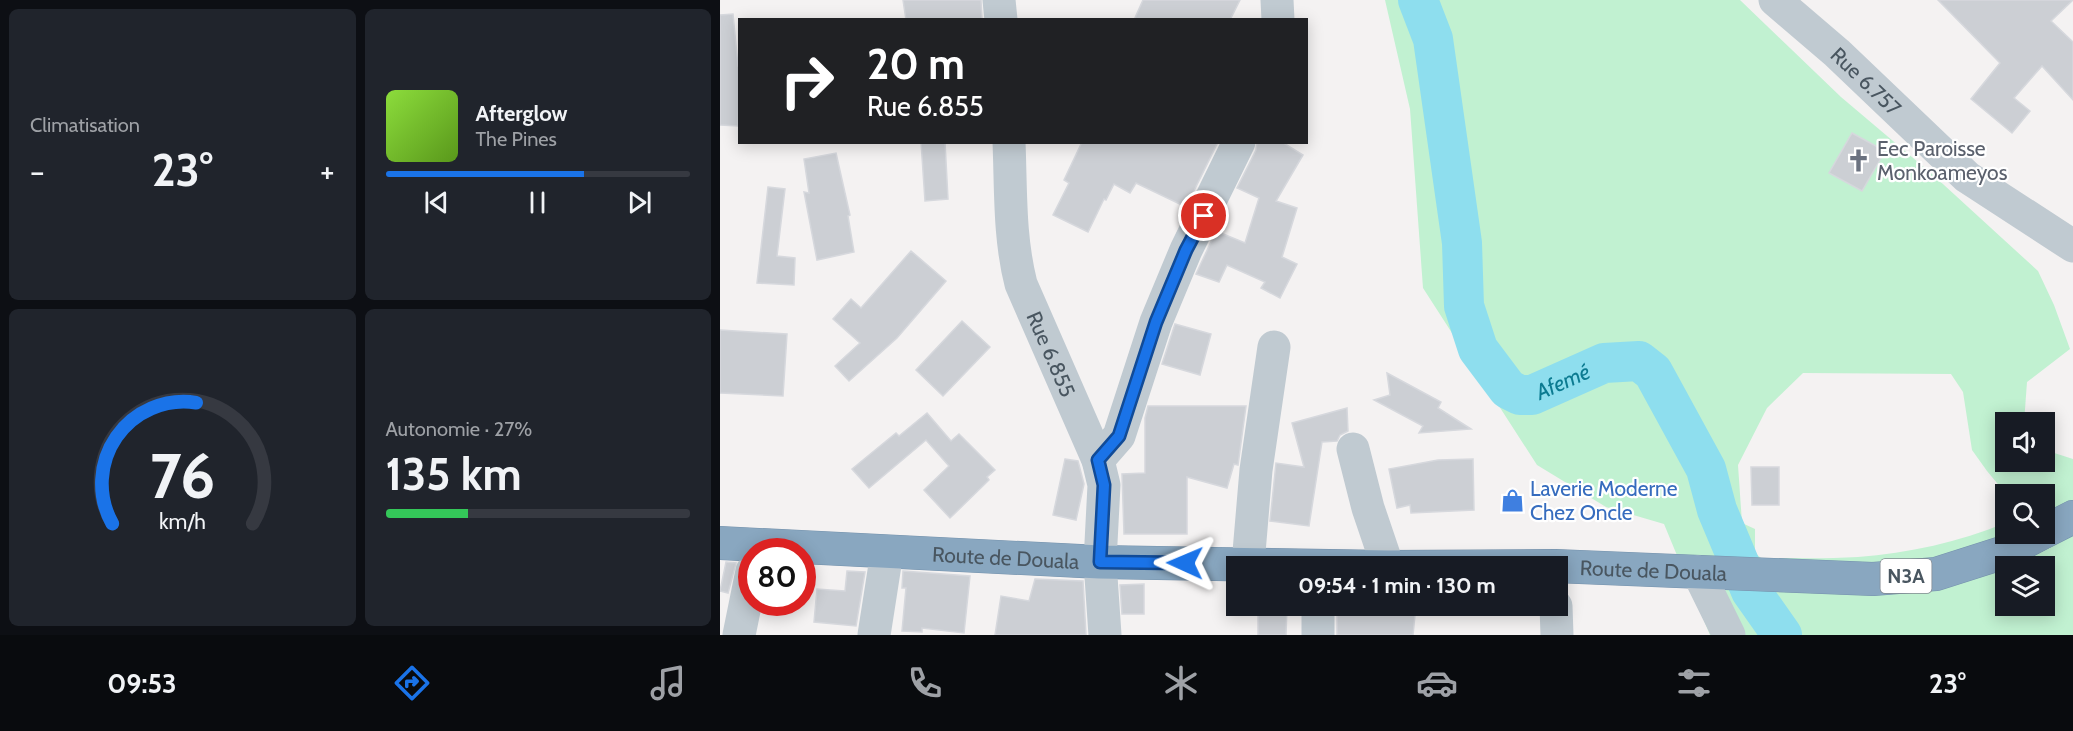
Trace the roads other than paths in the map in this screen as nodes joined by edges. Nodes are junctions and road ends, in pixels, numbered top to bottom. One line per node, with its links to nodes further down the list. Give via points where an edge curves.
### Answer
1 (999, 0): 4 (street)
2 (1277, 0): 5 (street)
3 (1775, 0): 8 (street, Rue 6.757, via 1837,53 1967,177)
4 (1001, 18)
5 (1278, 18)
6 (1009, 144): 11 (street, Rue 6.855, via 1011,227 1021,284)
7 (1238, 144): 11 (street, via 1156,322 1119,436)
8 (2073, 246)
9 (1274, 347): 19 (street, via 1256,470)
10 (1353, 449): 20 (street)
11 (1098, 460): 21 (street, Rue 6.855, via 1104,485)
12 (2073, 517): 13 (highway)
13 (2055, 526)
14 (720, 543): 16 (highway, Route de Douala / N3A)
15 (2021, 544): 24 (highway, Route de Douala / N3A, via 1936,574 1873,579)
16 (738, 550)
17 (887, 552): 18 (highway, Route de Douala / N3A); 21 (highway, Route de Douala / N3A); 29 (street)
18 (816, 554)
19 (1249, 556)
20 (1384, 556)
21 (1100, 562): 22 (highway, Route de Douala / N3A); 30 (street, Rue 6.855)
22 (1226, 564)
23 (1568, 568): 24 (highway, Route de Douala / N3A)
24 (1707, 573): 33 (street)
25 (743, 616): 28 (street)
26 (1318, 616): 31 (street)
27 (1556, 616): 32 (street)
28 (739, 635)
29 (874, 635)
30 (1105, 635)
31 (1318, 635)
32 (1557, 635)
33 (1729, 635)

